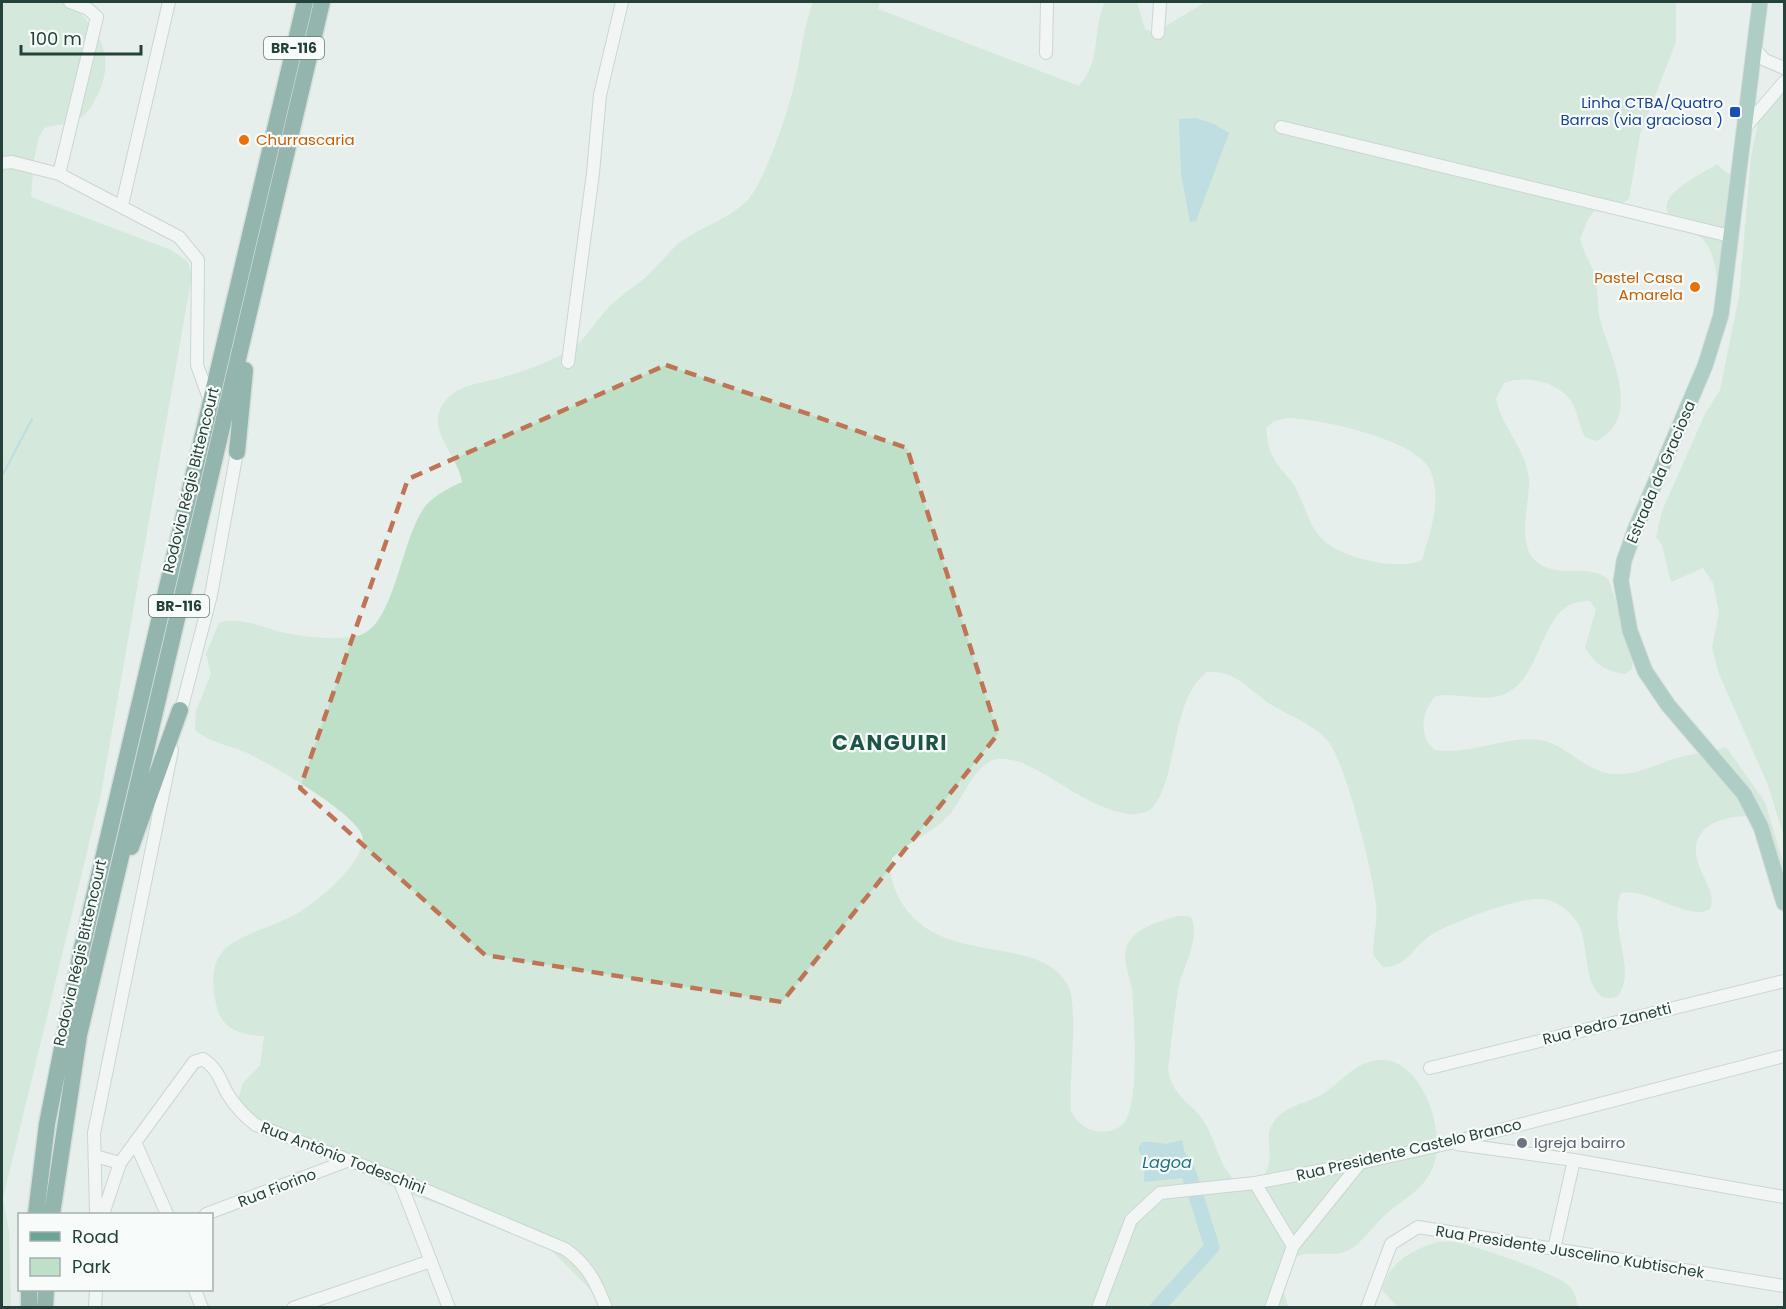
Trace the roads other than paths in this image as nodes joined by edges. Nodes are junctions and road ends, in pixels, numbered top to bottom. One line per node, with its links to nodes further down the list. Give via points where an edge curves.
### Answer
1 (70, 2): 17 (street, via 98,17)
2 (169, 2): 18 (street)
3 (305, 2): 22 (highway, Rodovia Régis Bittencourt / BR-116)
4 (322, 2): 20 (highway, Rodovia Régis Bittencourt / BR-116)
5 (622, 2): 21 (street, via 600,94)
6 (1047, 2): 11 (street)
7 (1160, 2): 9 (street)
8 (1760, 2): 10 (main road, Estrada da Graciosa)
9 (1158, 33)
10 (1754, 48): 12 (street, via 1766,60); 15 (main road, Estrada da Graciosa)
11 (1046, 53)
12 (1785, 68)
13 (1785, 82): 15 (street)
14 (1281, 127): 19 (street)
15 (1742, 131): 19 (main road, Estrada da Graciosa)
16 (2, 163): 17 (street)
17 (59, 174): 18 (street)
18 (122, 204): 22 (street, via 179,237 198,260 197,365)
19 (1730, 236): 25 (main road, Estrada da Graciosa, via 1721,315 1705,366 1635,530 1624,561 1622,581 1630,631 1645,670 1668,705 1744,794 1761,827)
20 (248, 320): 23 (highway); 26 (highway, Rodovia Régis Bittencourt / BR-116)
21 (568, 362)
22 (210, 402): 40 (highway, Rodovia Régis Bittencourt / BR-116, via 68,1010 47,1124)
23 (237, 452): 24 (street, via 211,595)
24 (180, 710): 26 (highway); 32 (street, via 116,1013 94,1133)
25 (1785, 903)
26 (105, 919): 41 (highway, Rodovia Régis Bittencourt / BR-116, via 79,1035)
27 (1785, 981): 29 (street, Rua Pedro Zanetti)
28 (1785, 1056): 31 (street, Rua Presidente Castelo Branco)
29 (1430, 1068)
30 (135, 1142): 34 (street, Rua Antônio Todeschini, via 194,1062 203,1059 218,1070 241,1114 256,1125); 35 (street, Rua Antônio Todeschini); 44 (street)
31 (1450, 1143): 33 (street); 36 (street, Rua Presidente Castelo Branco)
32 (95, 1156): 35 (street); 42 (street)
33 (1574, 1160): 39 (street); 47 (street)
34 (347, 1161): 37 (street, Rua Antônio Todeschini); 45 (street, Rua Fiorino)
35 (120, 1163): 43 (street, Rua Antônio Todeschini)
36 (1360, 1163): 38 (street, Rua Presidente Castelo Branco); 46 (street)
37 (399, 1179): 48 (street); 60 (street, Rua Antônio Todeschini, via 565,1249 596,1281)
38 (1255, 1183): 46 (street); 61 (street, Rua Presidente Castelo Branco, via 1160,1193 1131,1220)
39 (1785, 1197)
40 (36, 1213)
41 (52, 1213)
42 (96, 1213)
43 (104, 1213)
44 (166, 1213)
45 (211, 1213)
46 (1293, 1246): 62 (street)
47 (1554, 1249): 49 (street, Rua Presidente Juscelino Kubtischek); 63 (street, Rua Presidente Juscelino Kubtischek, via 1418,1227 1391,1244)
48 (431, 1261): 58 (street); 59 (street)
49 (1785, 1286)
50 (29, 1291): 54 (highway)
51 (46, 1291): 55 (highway)
52 (96, 1291): 56 (street)
53 (195, 1291): 57 (street)
54 (29, 1308)
55 (45, 1308)
56 (95, 1308)
57 (202, 1308)
58 (293, 1308)
59 (449, 1308)
60 (606, 1308)
61 (1098, 1308)
62 (1271, 1308)
63 (1367, 1308)

